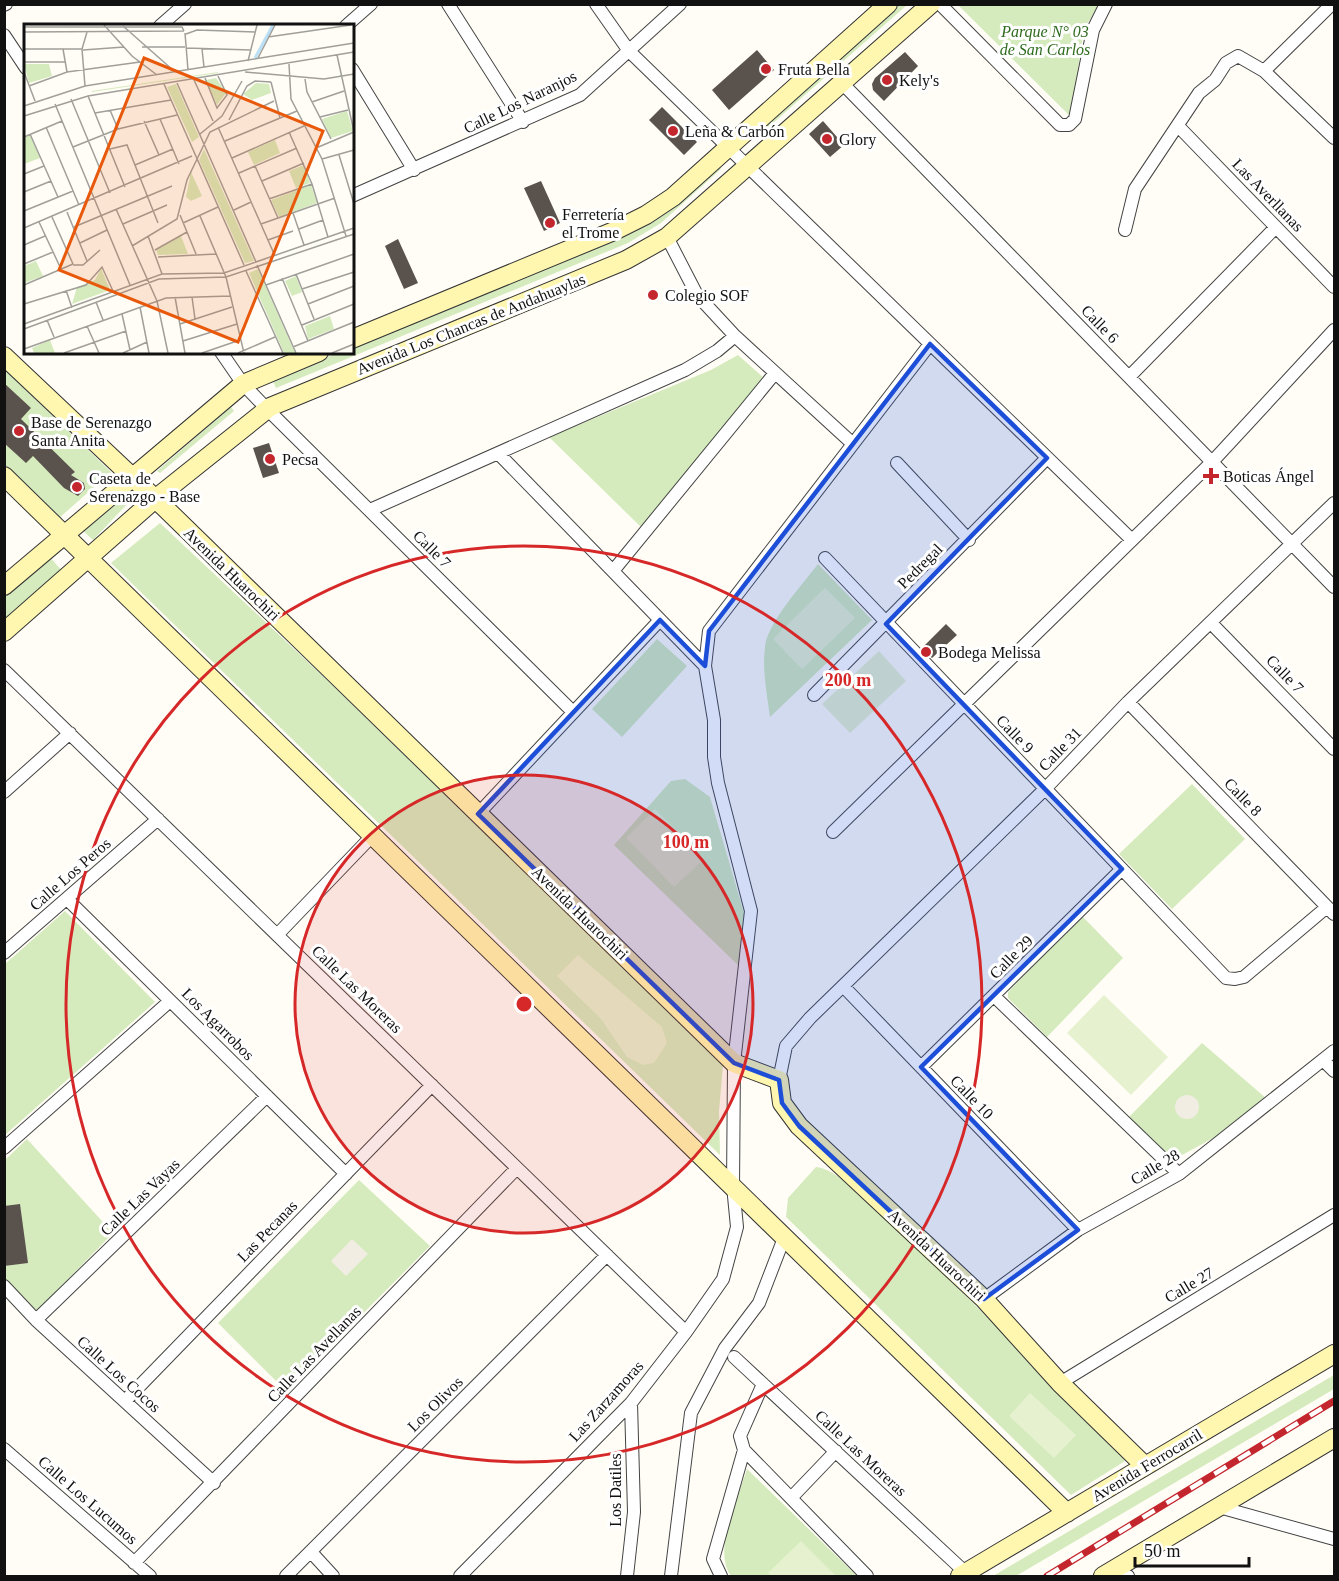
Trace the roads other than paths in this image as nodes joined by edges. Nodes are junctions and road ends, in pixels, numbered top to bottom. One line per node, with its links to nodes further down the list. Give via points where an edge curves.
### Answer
1 (185, 4): 11 (street)
2 (371, 4): 12 (street)
3 (448, 4): 19 (street)
4 (596, 4): 14 (street)
5 (680, 4): 14 (street, Calle Los Naranjos)
6 (888, 4): 22 (street, Avenida Los Chancas de Andahuaylas)
7 (931, 4): 18 (street, Avenida Los Chancas de Andahuaylas)
8 (940, 4): 9 (street, via 1060,125 1075,120 1093,30)
9 (1106, 4)
10 (1332, 7): 16 (street)
11 (162, 24)
12 (348, 24)
13 (4, 35): 15 (street)
14 (629, 51): 19 (street, Calle Los Naranjos, via 580,95); 22 (street)
15 (24, 65)
16 (1264, 71): 20 (street, via 1238,56 1226,63 1215,80 1199,93); 21 (street)
17 (354, 72): 24 (street)
18 (842, 84): 23 (street, Avenida Los Chancas de Andahuaylas); 38 (street, Calle 6)
19 (523, 122): 24 (street, Calle Los Naranjos)
20 (1178, 126): 26 (street, Las Averllanas); 27 (street, via 1135,189)
21 (1335, 138)
22 (729, 147): 23 (street); 32 (street, Avenida Los Chancas de Andahuaylas, via 672,197 614,231)
23 (747, 168): 28 (street, Avenida Los Chancas de Andahuaylas); 33 (street)
24 (414, 170): 25 (street, Calle Los Naranjos)
25 (354, 195)
26 (1276, 227): 29 (street, Las Averllanas); 38 (street)
27 (1125, 230)
28 (667, 237): 31 (street, via 697,295); 40 (street, Avenida Los Chancas de Andahuaylas, via 626,260)
29 (1335, 287)
30 (1335, 330): 45 (street)
31 (735, 336): 37 (street); 42 (street, via 685,370)
32 (354, 338)
33 (930, 344): 41 (street, Las Zarzamoras); 43 (street)
34 (222, 354): 39 (street, Calle 7)
35 (314, 354): 39 (street)
36 (4, 356): 47 (street, Avenida Huarochiri)
37 (776, 373): 41 (street); 57 (street)
38 (1129, 377): 45 (street, Calle 6)
39 (243, 384): 40 (street, Calle 7); 47 (street)
40 (267, 409): 48 (street, Avenida Los Chancas de Andahuaylas); 50 (street, Calle 7)
41 (853, 444): 64 (street, Las Zarzamoras, via 709,631)
42 (498, 453): 50 (street); 57 (street)
43 (1047, 458): 52 (street, Pedregal); 53 (street)
44 (897, 462): 52 (street)
45 (1212, 462): 53 (street); 54 (street, Calle 6)
46 (4, 476): 51 (street)
47 (132, 477): 48 (street, Avenida Huarochiri); 51 (street)
48 (155, 499): 55 (street, Avenida Los Chancas de Andahuaylas); 74 (street, Avenida Huarochiri)
49 (1335, 503): 54 (street, Calle 31)
50 (370, 510): 69 (street, Calle 7)
51 (64, 534): 55 (street); 58 (street)
52 (969, 540): 62 (street, Pedregal)
53 (1132, 540): 68 (street)
54 (1293, 545): 59 (street, Calle 6); 61 (street, Calle 31)
55 (90, 558): 63 (street, Avenida Los Chancas de Andahuaylas); 77 (street)
56 (825, 558): 62 (street, Calle 9)
57 (613, 571): 60 (street)
58 (4, 586)
59 (1335, 587)
60 (660, 620): 64 (street); 69 (street)
61 (1211, 623): 67 (street, Calle 31); 71 (street, Calle 7)
62 (886, 624): 66 (street, Pedregal); 68 (street, Calle 9)
63 (4, 632)
64 (705, 666): 88 (street, Las Zarzamoras, via 718,783 751,911)
65 (4, 670): 70 (street, Calle Las Moreras)
66 (814, 695)
67 (1128, 702): 72 (street, Calle 31); 80 (street, Calle 8)
68 (964, 704): 72 (street, Calle 9); 76 (street)
69 (573, 712): 74 (street)
70 (70, 733): 73 (street); 75 (street, Calle Las Moreras)
71 (1335, 748)
72 (1045, 789): 78 (street, Calle 9); 83 (street, Calle 31)
73 (4, 792)
74 (478, 814): 88 (street, Avenida Huarochiri)
75 (158, 819): 79 (street, Calle Los Peros); 81 (street, Calle Las Moreras)
76 (833, 832)
77 (373, 835): 81 (street); 98 (street)
78 (1122, 868): 80 (street, Calle 9, via 1226,978 1244,976); 84 (street, Calle 29)
79 (67, 899): 82 (street, Calle Los Peros); 85 (street, Los Agarrobos)
80 (1331, 911)
81 (277, 935): 92 (street, Calle Las Moreras)
82 (4, 953)
83 (843, 986): 89 (street, Calle 10); 91 (street, Calle 31, via 786,1046)
84 (994, 996): 89 (street, Calle 29); 97 (street)
85 (170, 1001): 93 (street, Los Agarrobos); 94 (street)
86 (1335, 1051): 87 (street, Calle 28)
87 (1324, 1061): 90 (street); 97 (street, Calle 28)
88 (734, 1063): 91 (street, Avenida Huarochiri); 98 (street, Las Zarzamoras)
89 (921, 1067): 100 (street, Calle 10)
90 (1335, 1071)
91 (778, 1080): 104 (street, Avenida Huarochiri, via 782,1103 799,1126)
92 (432, 1085): 95 (street, Calle Las Moreras); 96 (street, Las Pecanas)
93 (267, 1096): 96 (street, Los Agarrobos); 105 (street, Calle Las Vayas)
94 (4, 1148)
95 (517, 1168): 102 (street, Calle Las Moreras); 118 (street, Calle Las Avellanas)
96 (346, 1174): 111 (street, Las Pecanas)
97 (1179, 1174): 100 (street, Calle 28)
98 (733, 1186): 101 (street); 106 (street, Las Zarzamoras, via 737,1227 723,1279)
99 (1335, 1215): 109 (street, Calle 27)
100 (1078, 1230): 104 (street, Calle 28)
101 (784, 1238): 121 (street); 132 (street, via 759,1303 725,1348 691,1413)
102 (607, 1255): 106 (street, Calle Las Moreras); 123 (street, Los Olivos)
103 (4, 1286): 105 (street, Calle Los Cocos)
104 (984, 1299): 109 (street, Avenida Huarochiri)
105 (36, 1320): 111 (street, Calle Los Cocos)
106 (686, 1332): 112 (street, Las Zarzamoras)
107 (1335, 1354): 117 (street, Avenida Ferrocarril)
108 (734, 1357): 110 (street, Calle Las Moreras)
109 (1060, 1383): 117 (street, Avenida Huarochiri)
110 (764, 1384): 115 (street, via 740,1436); 116 (street, Calle Las Moreras)
111 (125, 1401): 118 (street, Calle Los Cocos)
112 (631, 1403): 130 (street, Las Zarzamoras); 131 (street, Los Datiles, via 634,1512)
113 (1335, 1438): 120 (street)
114 (5, 1450): 124 (street, Calle Los Lucumos)
115 (744, 1450): 119 (street); 133 (street, via 713,1559)
116 (836, 1451): 119 (street); 125 (street, Calle Las Moreras)
117 (1145, 1466): 121 (street, Avenida Ferrocarril)
118 (214, 1483): 124 (street, Calle Las Avellanas)
119 (791, 1498): 134 (street)
120 (1219, 1507): 122 (street); 126 (street)
121 (1067, 1513): 125 (street, Avenida Ferrocarril)
122 (1335, 1539)
123 (311, 1552): 128 (street, Los Olivos); 129 (street)
124 (134, 1563): 127 (street, Calle Los Lucumos)
125 (963, 1575)
126 (1114, 1575)
127 (150, 1576)
128 (286, 1576)
129 (333, 1576)
130 (460, 1576)
131 (627, 1576)
132 (671, 1576)
133 (721, 1576)
134 (867, 1576)

